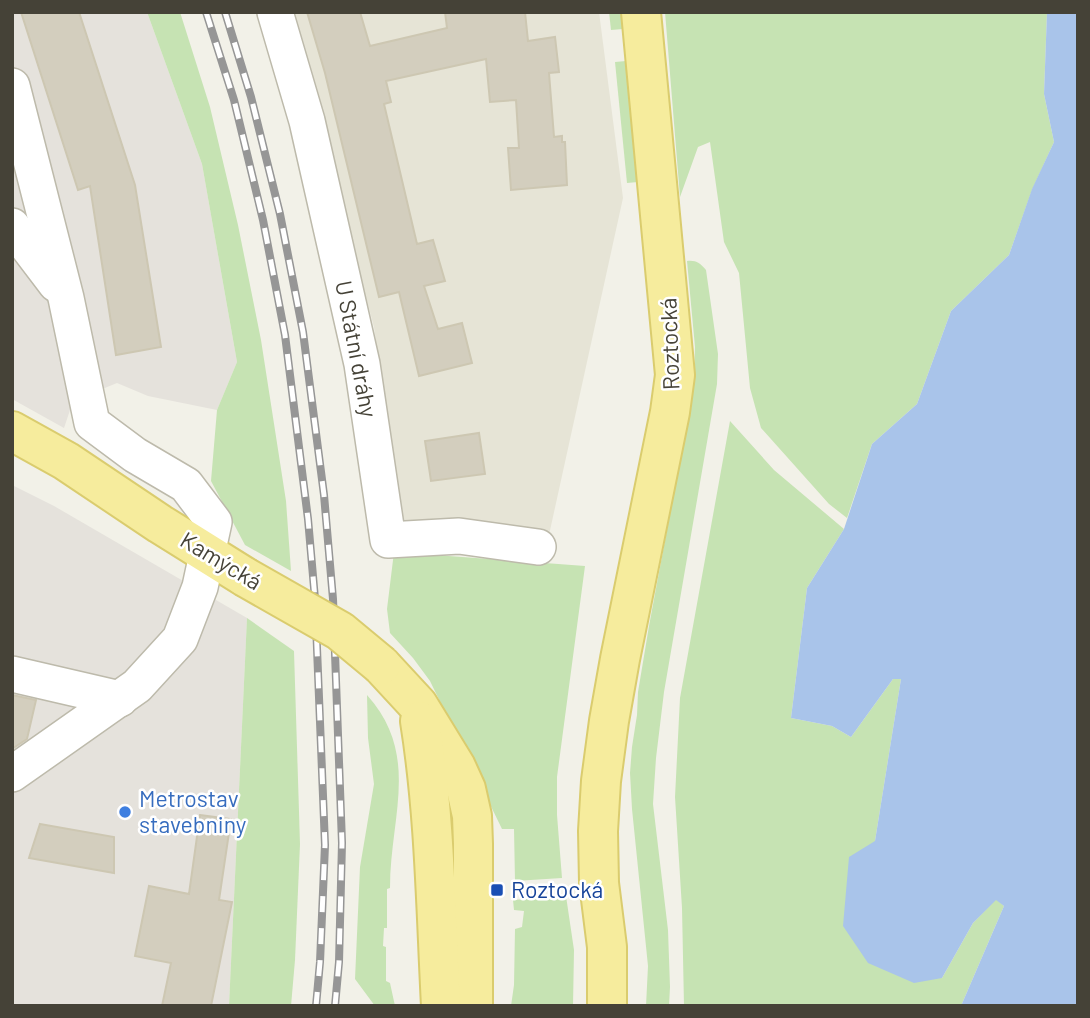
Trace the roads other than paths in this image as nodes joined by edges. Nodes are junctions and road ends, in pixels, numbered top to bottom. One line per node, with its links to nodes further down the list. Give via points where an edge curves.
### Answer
1 (275, 12): 7 (street, U Státní dráhy, via 307,121 362,364 388,540 459,536)
2 (641, 12): 14 (main road, Roztocká, via 675,374 603,769 598,831)
3 (12, 86): 5 (street)
4 (17, 240): 5 (street)
5 (66, 298): 8 (street, via 92,423 135,456 186,485 214,522)
6 (12, 431): 8 (main road, Kamýcká)
7 (538, 547)
8 (209, 554): 10 (street, via 180,639); 11 (main road, Kamýcká, bridge, via 340,631 381,665)
9 (12, 674): 10 (street)
10 (120, 699): 12 (street)
11 (418, 705): 13 (main road); 17 (main road, Kamýcká, via 456,767 472,816)
12 (12, 774)
13 (433, 843): 15 (main road); 16 (main road)
14 (607, 947): 18 (main road, Roztocká); 19 (main road)
15 (423, 1006)
16 (441, 1006)
17 (474, 1006)
18 (607, 1006)
19 (622, 1006)

